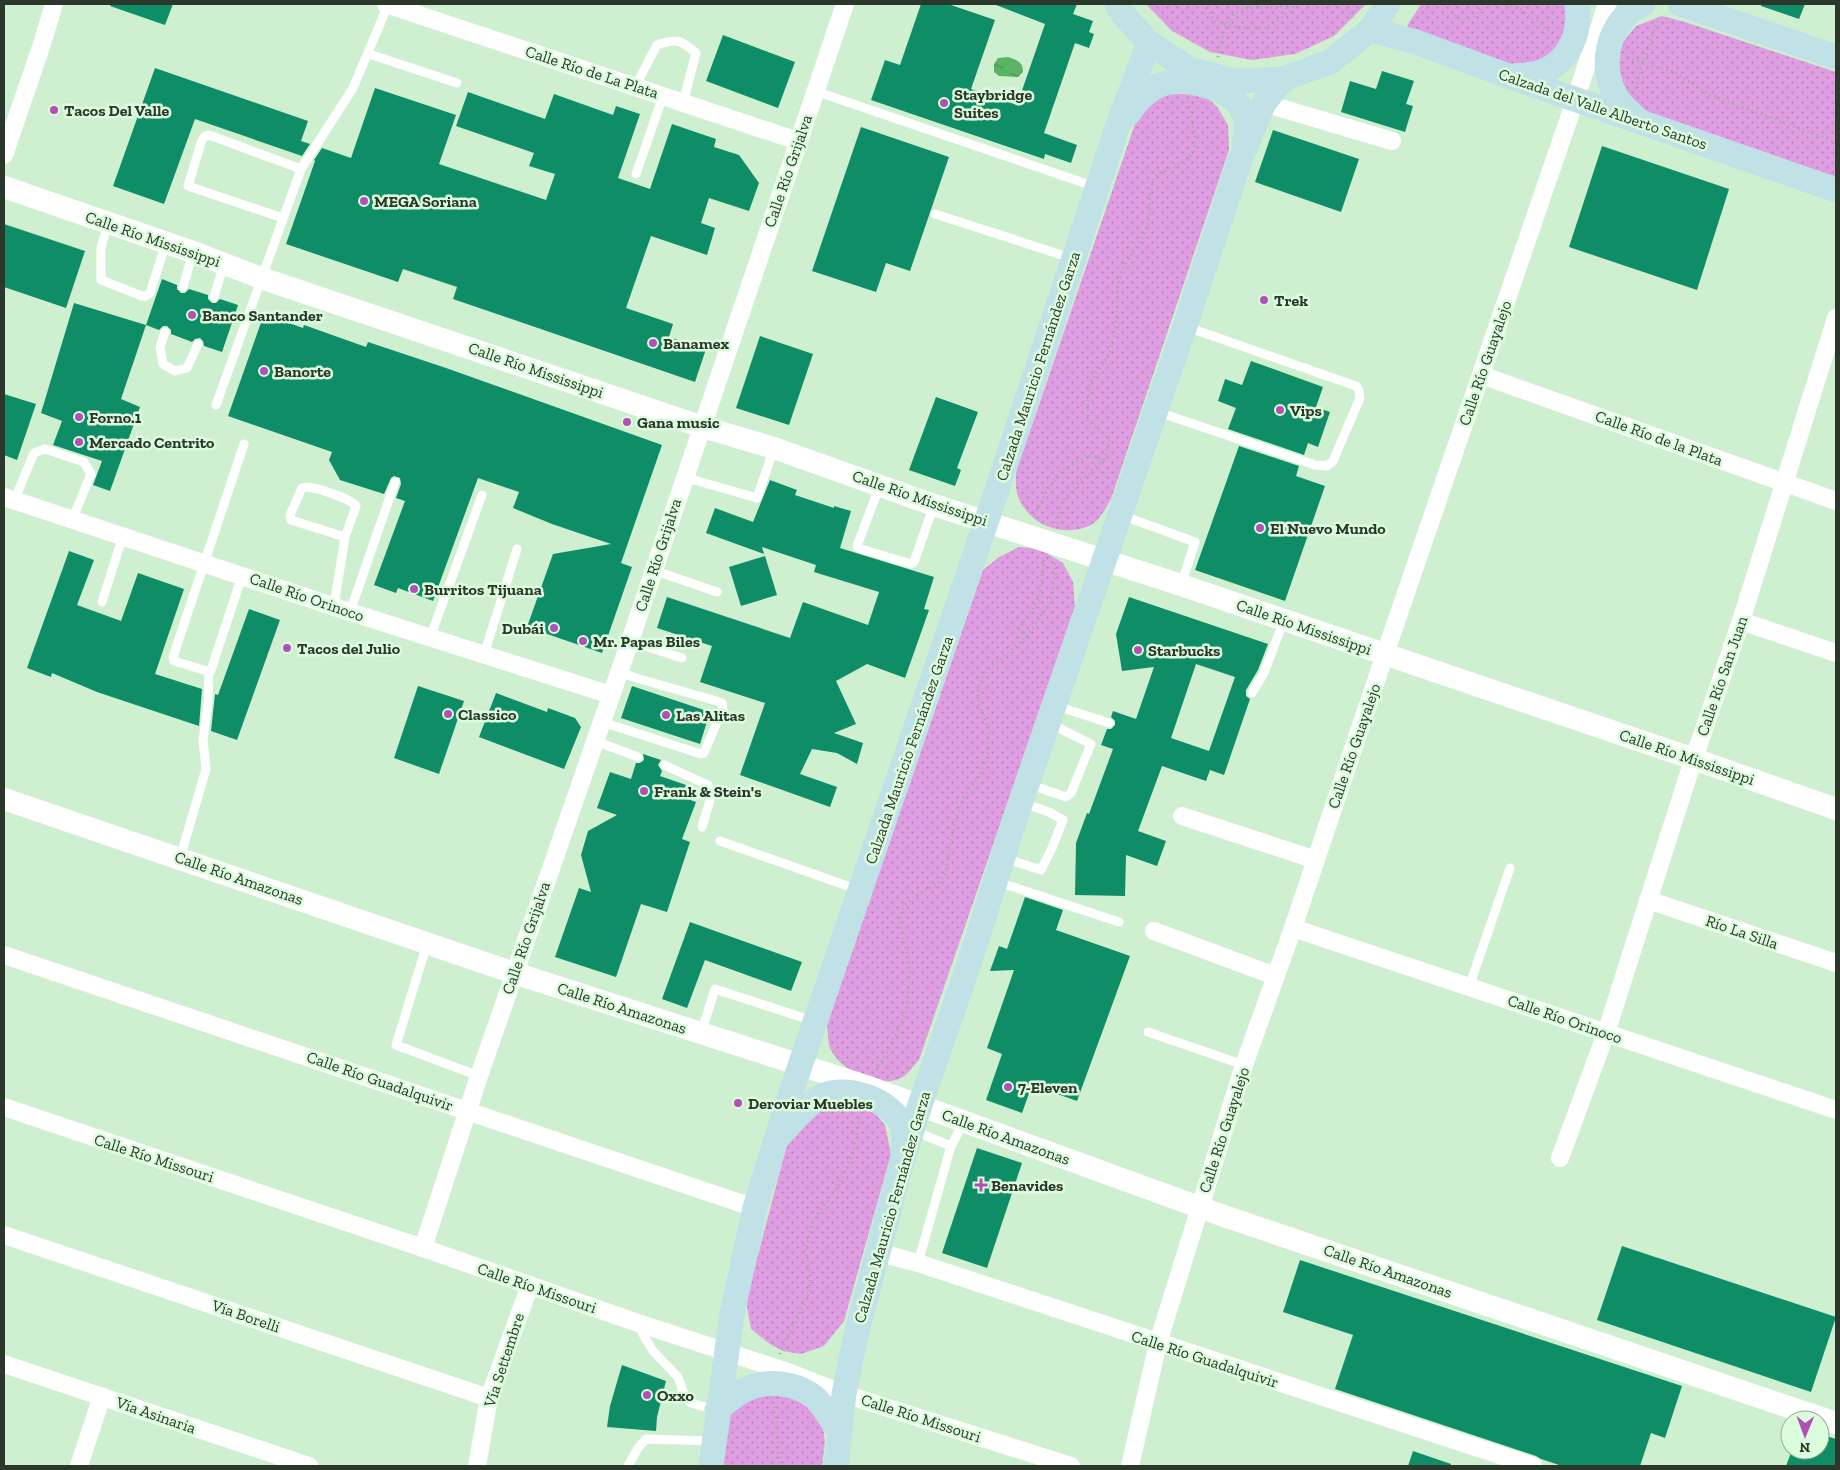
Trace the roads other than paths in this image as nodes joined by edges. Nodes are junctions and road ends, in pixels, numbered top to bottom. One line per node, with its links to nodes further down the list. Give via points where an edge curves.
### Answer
1 (54, 4): 26 (street)
2 (387, 4): 11 (lane); 16 (street, Calle Río de La Plata)
3 (845, 4): 17 (street, Calle Río Grijalva)
4 (1117, 4): 10 (main road)
5 (1388, 4): 9 (main road)
6 (1577, 4): 13 (main road, via 1574,42 1564,57 1540,72)
7 (1606, 4): 19 (street, Calle Río Guayalejo)
8 (1678, 7): 12 (main road); 22 (main road, via 1634,8 1621,19 1606,53 1611,85)
9 (1361, 24): 13 (main road, Calzada del Valle Alberto Santos); 14 (main road, via 1330,62)
10 (1149, 43): 14 (main road, via 1189,69 1235,81); 23 (main road, Calzada Mauricio Fernández Garza)
11 (369, 54): 15 (lane); 28 (lane, via 353,88)
12 (1836, 57)
13 (1511, 77): 19 (main road, Calzada del Valle Alberto Santos)
14 (1283, 79): 21 (main road, Calzada Mauricio Fernández Garza)
15 (457, 83)
16 (635, 87): 18 (street, Calle Río de La Plata); 20 (lane, via 657,45 668,41 684,42 696,53)
17 (815, 91): 24 (street, Calle Río Grijalva); 31 (lane)
18 (663, 96): 20 (street, Calle Río de La Plata); 29 (lane)
19 (1575, 99): 22 (main road, Calzada del Valle Alberto Santos); 48 (street, Calle Río Guayalejo)
20 (682, 103): 24 (street, Calle Río de La Plata)
21 (1264, 103): 25 (street); 27 (main road, Calzada Mauricio Fernández Garza)
22 (1639, 122): 32 (main road, Calzada del Valle Alberto Santos)
23 (1118, 128): 27 (main road, via 1142,97 1163,84 1184,81 1216,88 1235,100 1247,123); 31 (main road, Calzada Mauricio Fernández Garza)
24 (798, 141): 51 (street, Calle Río Grijalva)
25 (1392, 141)
26 (4, 155)
27 (1240, 160): 44 (main road, Calzada Mauricio Fernández Garza)
28 (301, 168): 34 (lane); 34 (lane, via 209,136 202,140 188,186)
29 (636, 174)
30 (4, 187): 35 (street, Calle Río Mississippi)
31 (1098, 188): 38 (main road, Calzada Mauricio Fernández Garza)
32 (1836, 190)
33 (935, 214): 38 (lane)
34 (283, 218): 40 (lane)
35 (108, 223): 36 (street, Calle Río Mississippi); 36 (lane, via 101,248 101,280 142,296 148,295)
36 (166, 243): 37 (street, Calle Río Mississippi)
37 (193, 252): 39 (street, Calle Río Mississippi); 41 (lane)
38 (1074, 259): 64 (main road, Calzada Mauricio Fernández Garza)
39 (224, 264): 40 (street, Calle Río Mississippi); 42 (lane)
40 (261, 278): 49 (lane); 51 (street, Calle Río Mississippi)
41 (183, 287)
42 (214, 297)
43 (1836, 318): 46 (street, Calle Río San Juan)
44 (1185, 326): 50 (main road, Calzada Mauricio Fernández Garza); 50 (lane, via 1356,386 1360,398 1329,466)
45 (165, 332): 47 (lane, via 160,347 163,364 175,371 187,368)
46 (1832, 343): 56 (street, Calle Río San Juan)
47 (198, 344)
48 (1481, 375): 56 (street, Calle Río de la Plata); 80 (street, Calle Río Guayalejo)
49 (216, 405)
50 (1156, 411): 62 (main road, Calzada Mauricio Fernández Garza)
51 (703, 427): 53 (street, Calle Río Mississippi); 54 (street, Calle Río Grijalva)
52 (244, 444): 69 (lane)
53 (774, 448): 54 (lane, via 757,498); 57 (street, Calle Río Mississippi)
54 (684, 477): 70 (street, Calle Río Grijalva)
55 (395, 482): 75 (lane)
56 (1784, 483): 60 (street, Calle Río de la Plata); 77 (street, Calle Río San Juan)
57 (880, 485): 61 (street, Calle Río Mississippi); 61 (lane, via 858,548 911,564)
58 (482, 495): 78 (lane)
59 (9, 499): 63 (street, Calle Río Orinoco); 63 (lane, via 34,453 46,450 66,455 84,462 91,474)
60 (1836, 501)
61 (934, 505): 64 (street, Calle Río Mississippi)
62 (1119, 515): 68 (main road, Calzada Mauricio Fernández Garza); 72 (lane, via 1195,542)
63 (72, 520): 65 (street, Calle Río Orinoco)
64 (986, 520): 68 (street, Calle Río Mississippi); 105 (main road, Calzada Mauricio Fernández Garza)
65 (123, 536): 69 (street, Calle Río Orinoco); 74 (lane)
66 (345, 537): 66 (lane, via 355,504 310,487 302,488 290,515 291,520); 75 (lane)
67 (517, 549): 82 (lane)
68 (1104, 559): 72 (street, Calle Río Mississippi); 88 (main road, Calzada Mauricio Fernández Garza)
69 (205, 563): 71 (street, Calle Río Orinoco); 84 (lane, via 173,659)
70 (653, 570): 73 (lane); 79 (street, Calle Río Grijalva)
71 (242, 576): 75 (street, Calle Río Orinoco); 84 (lane)
72 (1181, 585): 76 (street, Calle Río Mississippi)
73 (717, 592)
74 (102, 602)
75 (342, 609): 78 (street, Calle Río Orinoco)
76 (1284, 620): 80 (street, Calle Río Mississippi); 86 (lane, via 1264,674)
77 (1741, 621): 81 (street); 93 (street, Calle Río San Juan)
78 (430, 638): 82 (street, Calle Río Orinoco)
79 (630, 641): 83 (lane); 85 (street, Calle Río Grijalva)
80 (1385, 654): 93 (street, Calle Río Mississippi); 102 (street, Calle Río Guayalejo)
81 (1836, 654)
82 (484, 655): 87 (street, Calle Río Orinoco)
83 (682, 658)
84 (209, 671): 101 (lane, via 203,740 206,769)
85 (619, 671): 87 (street, Calle Río Grijalva); 89 (lane, via 720,702 723,708 701,754)
86 (1252, 693)
87 (611, 696): 89 (street, Calle Río Grijalva)
88 (1051, 714): 90 (lane); 95 (main road, Calzada Mauricio Fernández Garza); 95 (lane, via 1090,744 1071,793 1066,797)
89 (602, 722): 91 (street, Calle Río Grijalva)
90 (1109, 722)
91 (595, 741): 92 (lane); 113 (street, Calle Río Grijalva)
92 (638, 757)
93 (1694, 759): 97 (street, Calle Río Mississippi); 106 (street, Calle Río San Juan)
94 (664, 765): 99 (lane, via 708,785 712,793)
95 (1024, 793): 104 (main road, Calzada Mauricio Fernández Garza); 104 (lane, via 1062,820 1041,870)
96 (4, 799): 101 (street, Calle Río Amazonas)
97 (1836, 810)
98 (1182, 816): 102 (street)
99 (702, 827)
100 (720, 841): 105 (lane)
101 (180, 858): 110 (street, Calle Río Amazonas)
102 (1316, 860): 108 (street, Calle Río Guayalejo)
103 (1510, 868): 115 (lane)
104 (999, 869): 107 (lane); 124 (main road, Calzada Mauricio Fernández Garza)
105 (861, 891): 116 (main road, Calzada Mauricio Fernández Garza)
106 (1648, 900): 112 (street, Río La Silla); 119 (street, Calle Río San Juan)
107 (1119, 922)
108 (1293, 928): 114 (street, Calle Río Guayalejo); 115 (street, Calle Río Orinoco)
109 (1154, 931): 114 (street)
110 (427, 943): 113 (street, Calle Río Amazonas); 122 (lane, via 396,1045)
111 (4, 955): 126 (street, Calle Río Guadalquivir)
112 (1836, 963)
113 (514, 973): 118 (street, Calle Río Amazonas); 122 (street, Calle Río Grijalva)
114 (1274, 976): 121 (street, Calle Río Guayalejo)
115 (1469, 987): 119 (street, Calle Río Orinoco)
116 (815, 1021): 118 (lane, via 716,988); 120 (main road, Calzada Mauricio Fernández Garza)
117 (1148, 1032): 121 (lane)
118 (701, 1033): 120 (street, Calle Río Amazonas)
119 (1606, 1033): 127 (street, Calle Río Orinoco); 132 (street, Calle Río San Juan)
120 (799, 1065): 123 (street, Calle Río Amazonas); 130 (main road, Calzada Mauricio Fernández Garza)
121 (1244, 1065): 134 (street, Calle Río Guayalejo)
122 (479, 1076): 126 (street, Calle Río Grijalva)
123 (867, 1091): 124 (street, Calle Río Amazonas); 130 (main road, via 824,1095); 133 (main road, via 894,1113 902,1125 905,1140)
124 (920, 1105): 128 (street, Calle Río Amazonas); 129 (main road, Calzada Mauricio Fernández Garza)
125 (4, 1108): 137 (street, Calle Río Missouri)
126 (467, 1110): 135 (street, Calle Río Guadalquivir); 137 (street, Calle Río Grijalva)
127 (1836, 1110)
128 (964, 1122): 131 (lane); 134 (street, Calle Río Amazonas)
129 (913, 1131): 131 (lane); 133 (main road, Calzada Mauricio Fernández Garza)
130 (778, 1137): 135 (main road, Calzada Mauricio Fernández Garza)
131 (952, 1146): 139 (lane)
132 (1560, 1158)
133 (900, 1169): 138 (main road, Calzada Mauricio Fernández Garza)
134 (1199, 1207): 142 (street, Calle Río Guayalejo); 149 (street, Calle Río Amazonas)
135 (755, 1208): 143 (main road, Calzada Mauricio Fernández Garza)
136 (4, 1234): 147 (street, Vía Borelli)
137 (423, 1248): 140 (street, Calle Río Missouri)
138 (877, 1252): 139 (street, Calle Río Guadalquivir); 145 (main road, Calzada Mauricio Fernández Garza)
139 (918, 1263): 142 (street, Calle Río Guadalquivir)
140 (530, 1284): 141 (street, Calle Río Missouri); 147 (street, Vía Settembre)
141 (638, 1323): 143 (street, Calle Río Missouri); 148 (lane, via 653,1351 678,1377 685,1397 691,1403)
142 (1158, 1343): 159 (street, Calle Río Guayalejo); 160 (street, Calle Río Guadalquivir)
143 (725, 1351): 145 (street, Calle Río Missouri, via 785,1370); 148 (main road, Calzada Mauricio Fernández Garza)
144 (4, 1364): 146 (street, Vía Asinaria)
145 (844, 1394): 150 (main road, Calzada Mauricio Fernández Garza); 158 (street, Calle Río Missouri)
146 (102, 1396): 152 (street); 153 (street, Vía Asinaria)
147 (489, 1398): 154 (street, Vía Settembre)
148 (717, 1410): 150 (main road, via 747,1388 773,1383 801,1389 814,1398); 151 (main road, Calzada Mauricio Fernández Garza)
149 (1836, 1423)
150 (839, 1430): 157 (main road, Calzada Mauricio Fernández Garza)
151 (713, 1441): 155 (lane, via 646,1439); 156 (main road, Calzada Mauricio Fernández Garza)
152 (79, 1466)
153 (309, 1466)
154 (477, 1466)
155 (628, 1466)
156 (710, 1466)
157 (836, 1466)
158 (1071, 1466)
159 (1130, 1466)
160 (1533, 1466)

